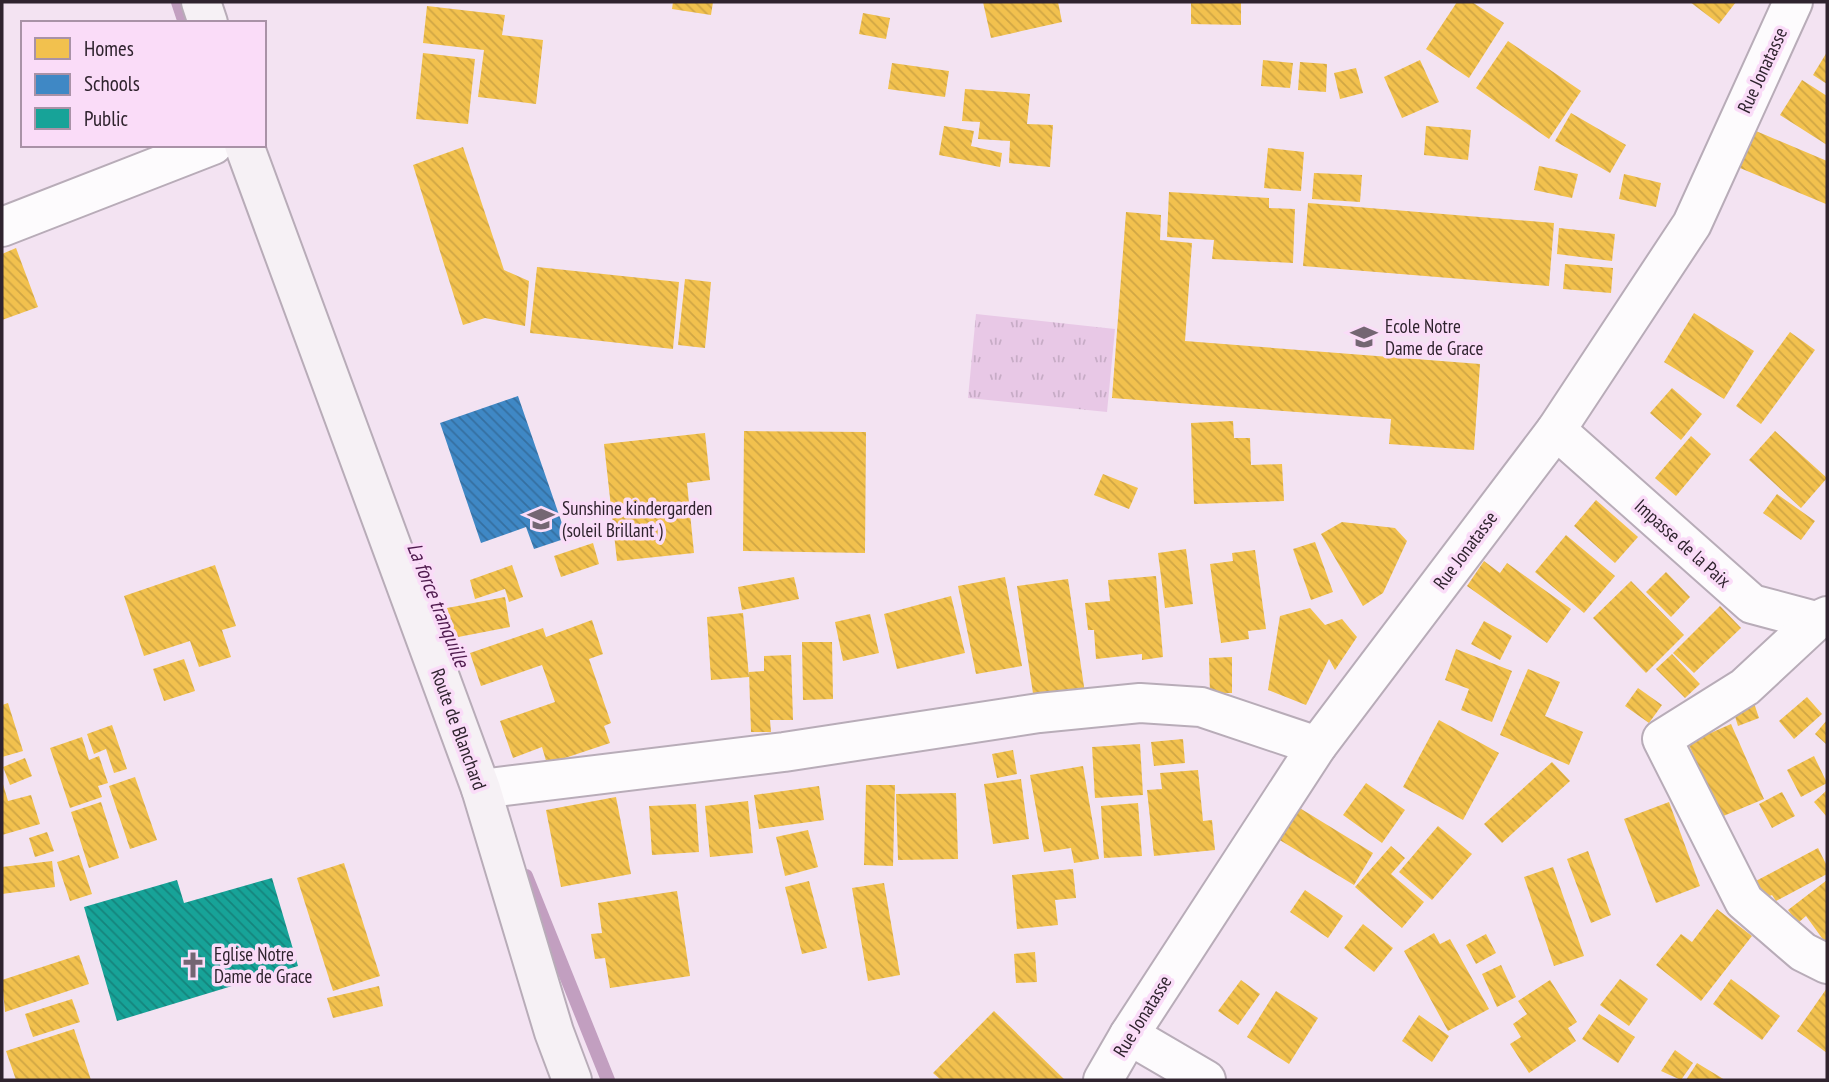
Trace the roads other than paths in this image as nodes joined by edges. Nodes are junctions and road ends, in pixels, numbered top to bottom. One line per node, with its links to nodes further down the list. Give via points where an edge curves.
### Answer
1 (201, 2): 3 (street)
2 (1793, 2): 7 (street, Rue Jonatasse, via 1692,224)
3 (207, 21)
4 (208, 147): 6 (street)
5 (245, 147): 10 (street, Route de Blanchard)
6 (2, 227)
7 (1556, 430): 8 (street, Impasse de la Paix, via 1752,604); 9 (street, Rue Jonatasse)
8 (1822, 619): 11 (street, via 1745,687 1662,739 1744,901 1803,952)
9 (1317, 747): 10 (street, via 1201,707 1140,703); 12 (street, Rue Jonatasse)
10 (481, 789): 13 (street, Route de Blanchard)
11 (1827, 964)
12 (1129, 1035): 14 (street, Rue Jonatasse); 15 (street)
13 (572, 1080)
14 (1103, 1080)
15 (1206, 1080)

